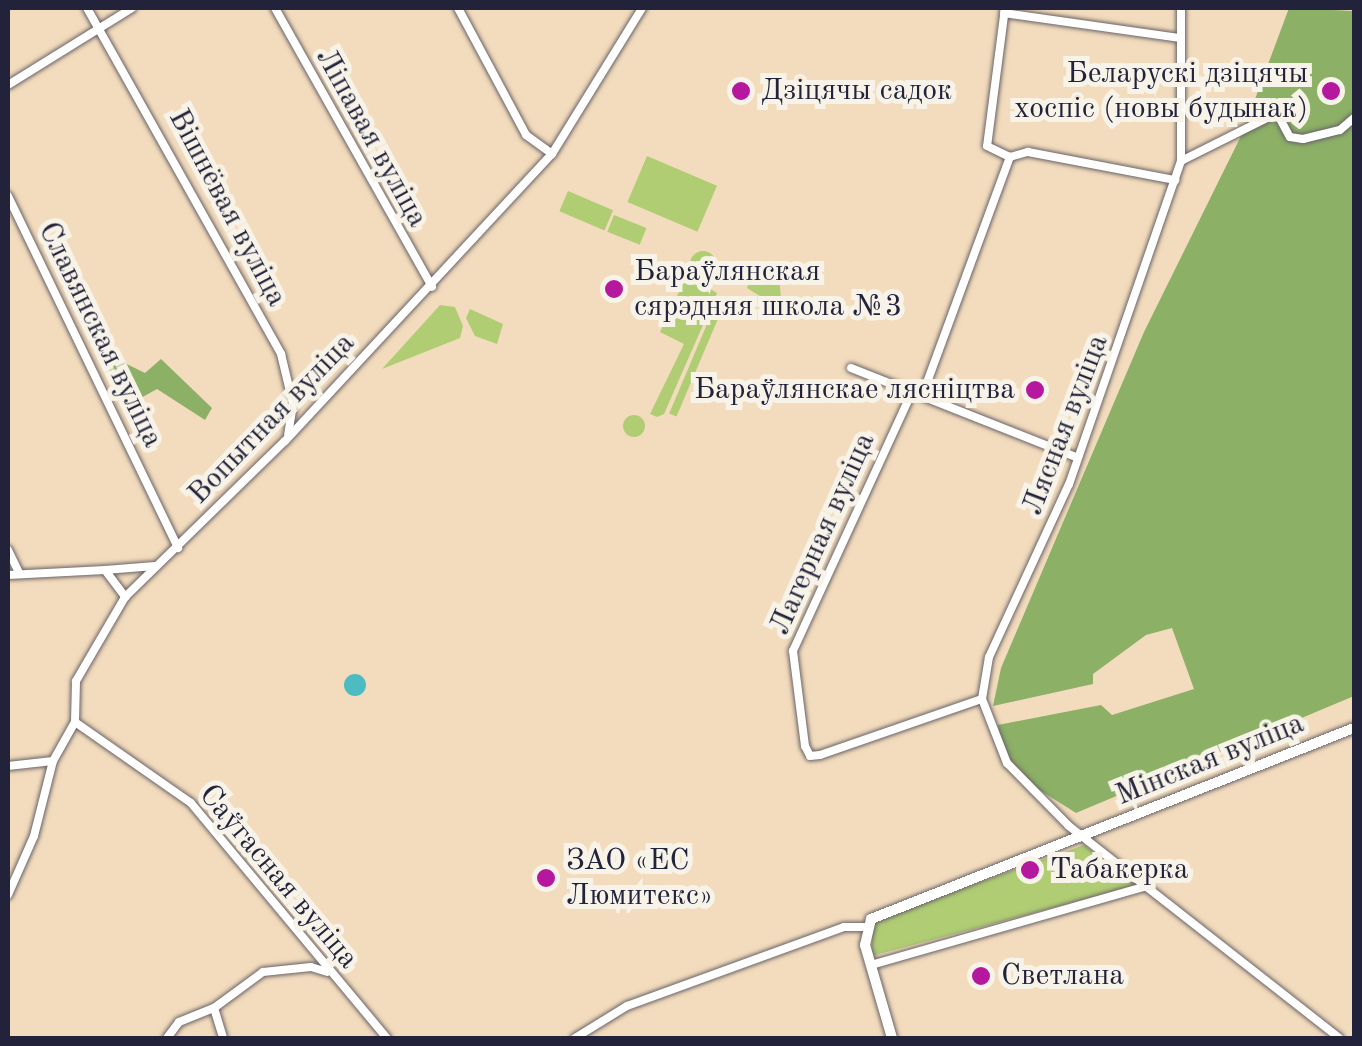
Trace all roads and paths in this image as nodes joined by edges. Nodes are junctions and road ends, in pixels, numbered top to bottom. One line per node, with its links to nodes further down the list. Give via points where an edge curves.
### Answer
1 (87, 8): 8 (street, Вішнёвая вуліца)
2 (132, 8): 8 (street)
3 (275, 8): 17 (street, Ліпавая вуліца)
4 (458, 8): 12 (street, via 526,135)
5 (642, 8): 12 (street, Вопытная вуліца)
6 (1181, 8): 9 (street, Лясная вуліца)
7 (1004, 10): 9 (street); 13 (street, via 988,146)
8 (102, 26): 10 (street); 21 (street, Вішнёвая вуліца, via 281,354 293,404)
9 (1180, 38): 14 (street, Лясная вуліца)
10 (8, 85)
11 (1354, 118): 14 (street, via 1340,130 1303,139 1290,137 1277,112)
12 (552, 154): 17 (street, Вопытная вуліца)
13 (1010, 157): 15 (street, via 1028,152); 20 (street)
14 (1181, 161): 15 (street, Лясная вуліца)
15 (1175, 180): 22 (street, Лясная вуліца)
16 (8, 196): 23 (street, Славянская вуліца)
17 (432, 287): 21 (street, Вопытная вуліца)
18 (851, 368): 19 (street)
19 (912, 392): 20 (street); 30 (street, Лагерная вуліца, via 793,651 810,756)
20 (922, 396): 22 (street)
21 (285, 442): 23 (street, Вопытная вуліца)
22 (1078, 458): 30 (street, Лясная вуліца, via 989,657)
23 (178, 548): 25 (street, Вопытная вуліца)
24 (8, 550): 27 (street)
25 (156, 566): 26 (street); 29 (street, Вопытная вуліца)
26 (105, 570): 27 (street); 29 (street)
27 (19, 574): 28 (street)
28 (8, 575)
29 (125, 598): 31 (street, Вопытная вуліца, via 76,681)
30 (982, 699): 35 (street, via 1007,762)
31 (76, 722): 33 (street, Вопытная вуліца); 40 (street, Саўгасная вуліца, via 191,803)
32 (1354, 728): 35 (main road, Мінская вуліца)
33 (53, 761): 34 (street); 37 (street, Вопытная вуліца, via 34,836)
34 (8, 766)
35 (1084, 837): 36 (street, Мінская вуліца); 38 (main road, Мінская вуліца)
36 (1147, 886): 39 (street); 47 (street, Мінская вуліца)
37 (8, 895)
38 (868, 923): 39 (main road); 45 (street, via 627,1006)
39 (871, 965): 46 (main road)
40 (328, 972): 41 (street, via 263,972); 44 (street, Саўгасная вуліца)
41 (214, 1008): 42 (street, via 179,1022); 43 (street)
42 (167, 1038)
43 (223, 1038)
44 (387, 1038)
45 (576, 1038)
46 (892, 1038)
47 (1338, 1038)

